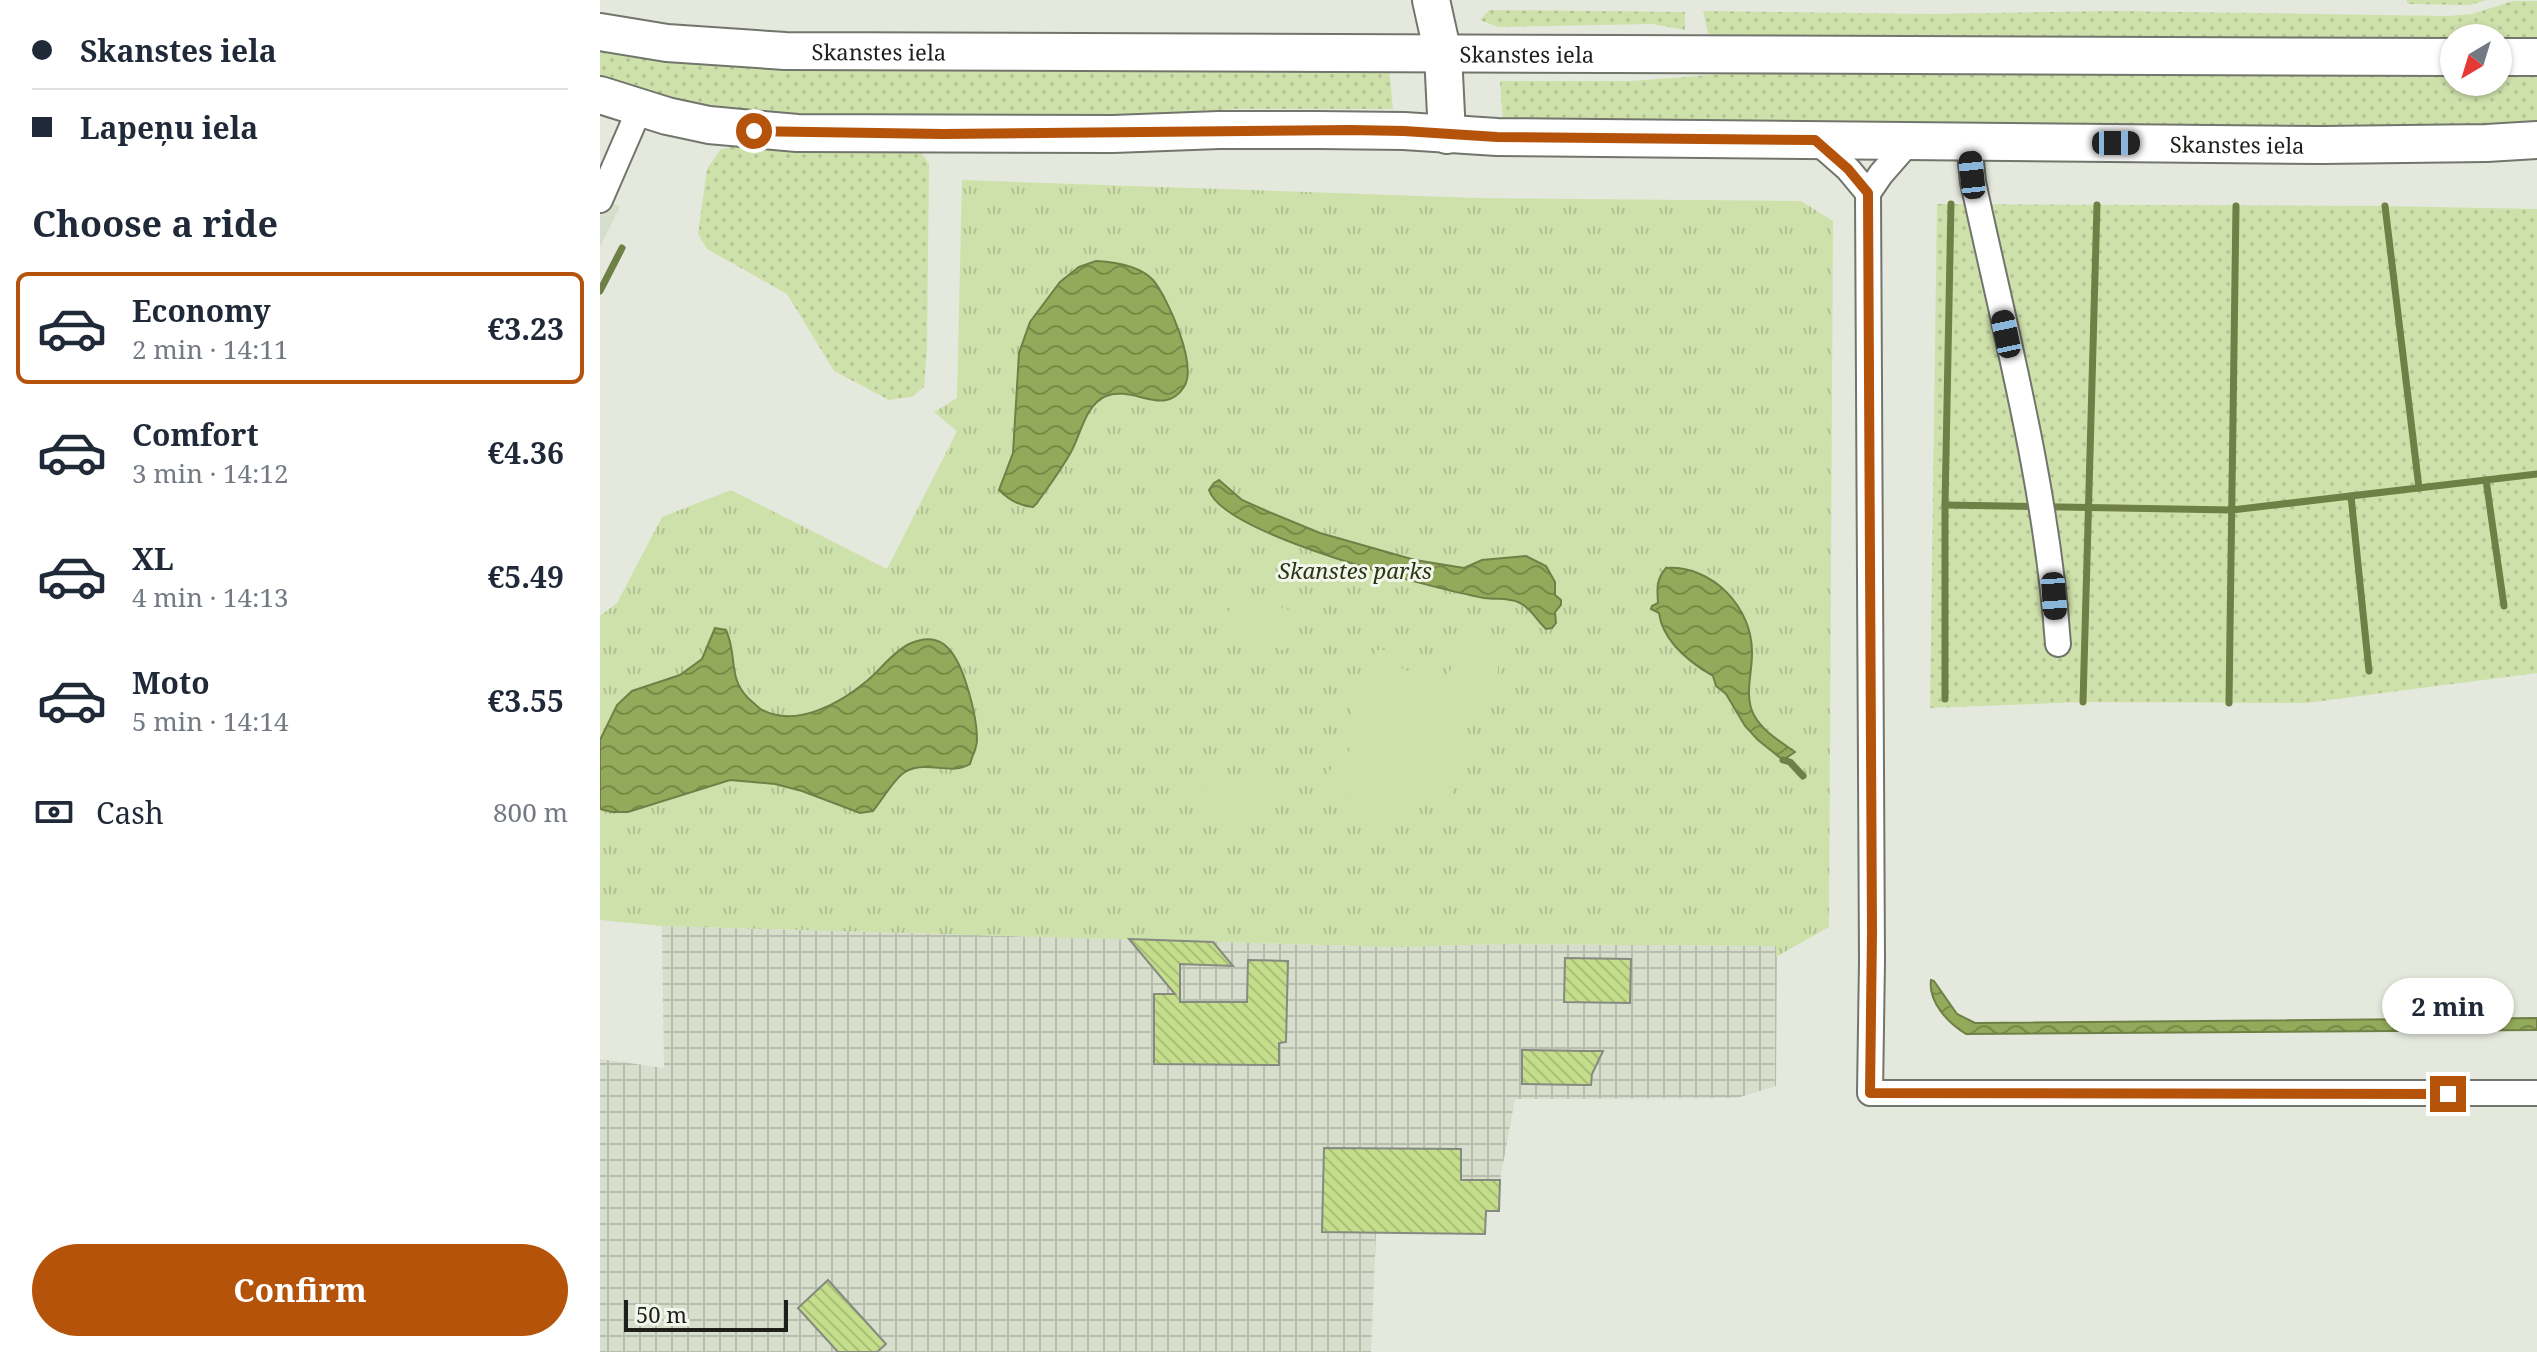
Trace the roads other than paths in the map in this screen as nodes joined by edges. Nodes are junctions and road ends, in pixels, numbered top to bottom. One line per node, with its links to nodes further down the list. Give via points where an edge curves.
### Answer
1 (1431, 0): 3 (main road)
2 (600, 32): 3 (main road, Skanstes iela, via 667,43 785,51)
3 (1443, 54): 4 (main road, Skanstes iela); 9 (main road)
4 (2440, 57)
5 (2512, 57): 6 (main road)
6 (2537, 57)
7 (600, 95): 8 (main road, Skanstes iela)
8 (640, 108): 9 (main road, Skanstes iela, via 709,125 797,133 1318,130); 15 (street)
9 (1447, 135): 10 (main road, Skanstes iela)
10 (1815, 140): 12 (main road, Skanstes iela); 14 (street)
11 (2537, 140): 13 (main road, Skanstes iela, via 2322,145)
12 (1909, 142): 13 (main road, Skanstes iela); 14 (street)
13 (1969, 142): 16 (street, via 2038,485)
14 (1868, 193): 17 (street, via 1870,1093)
15 (600, 200)
16 (2058, 644)
17 (2537, 1093)

